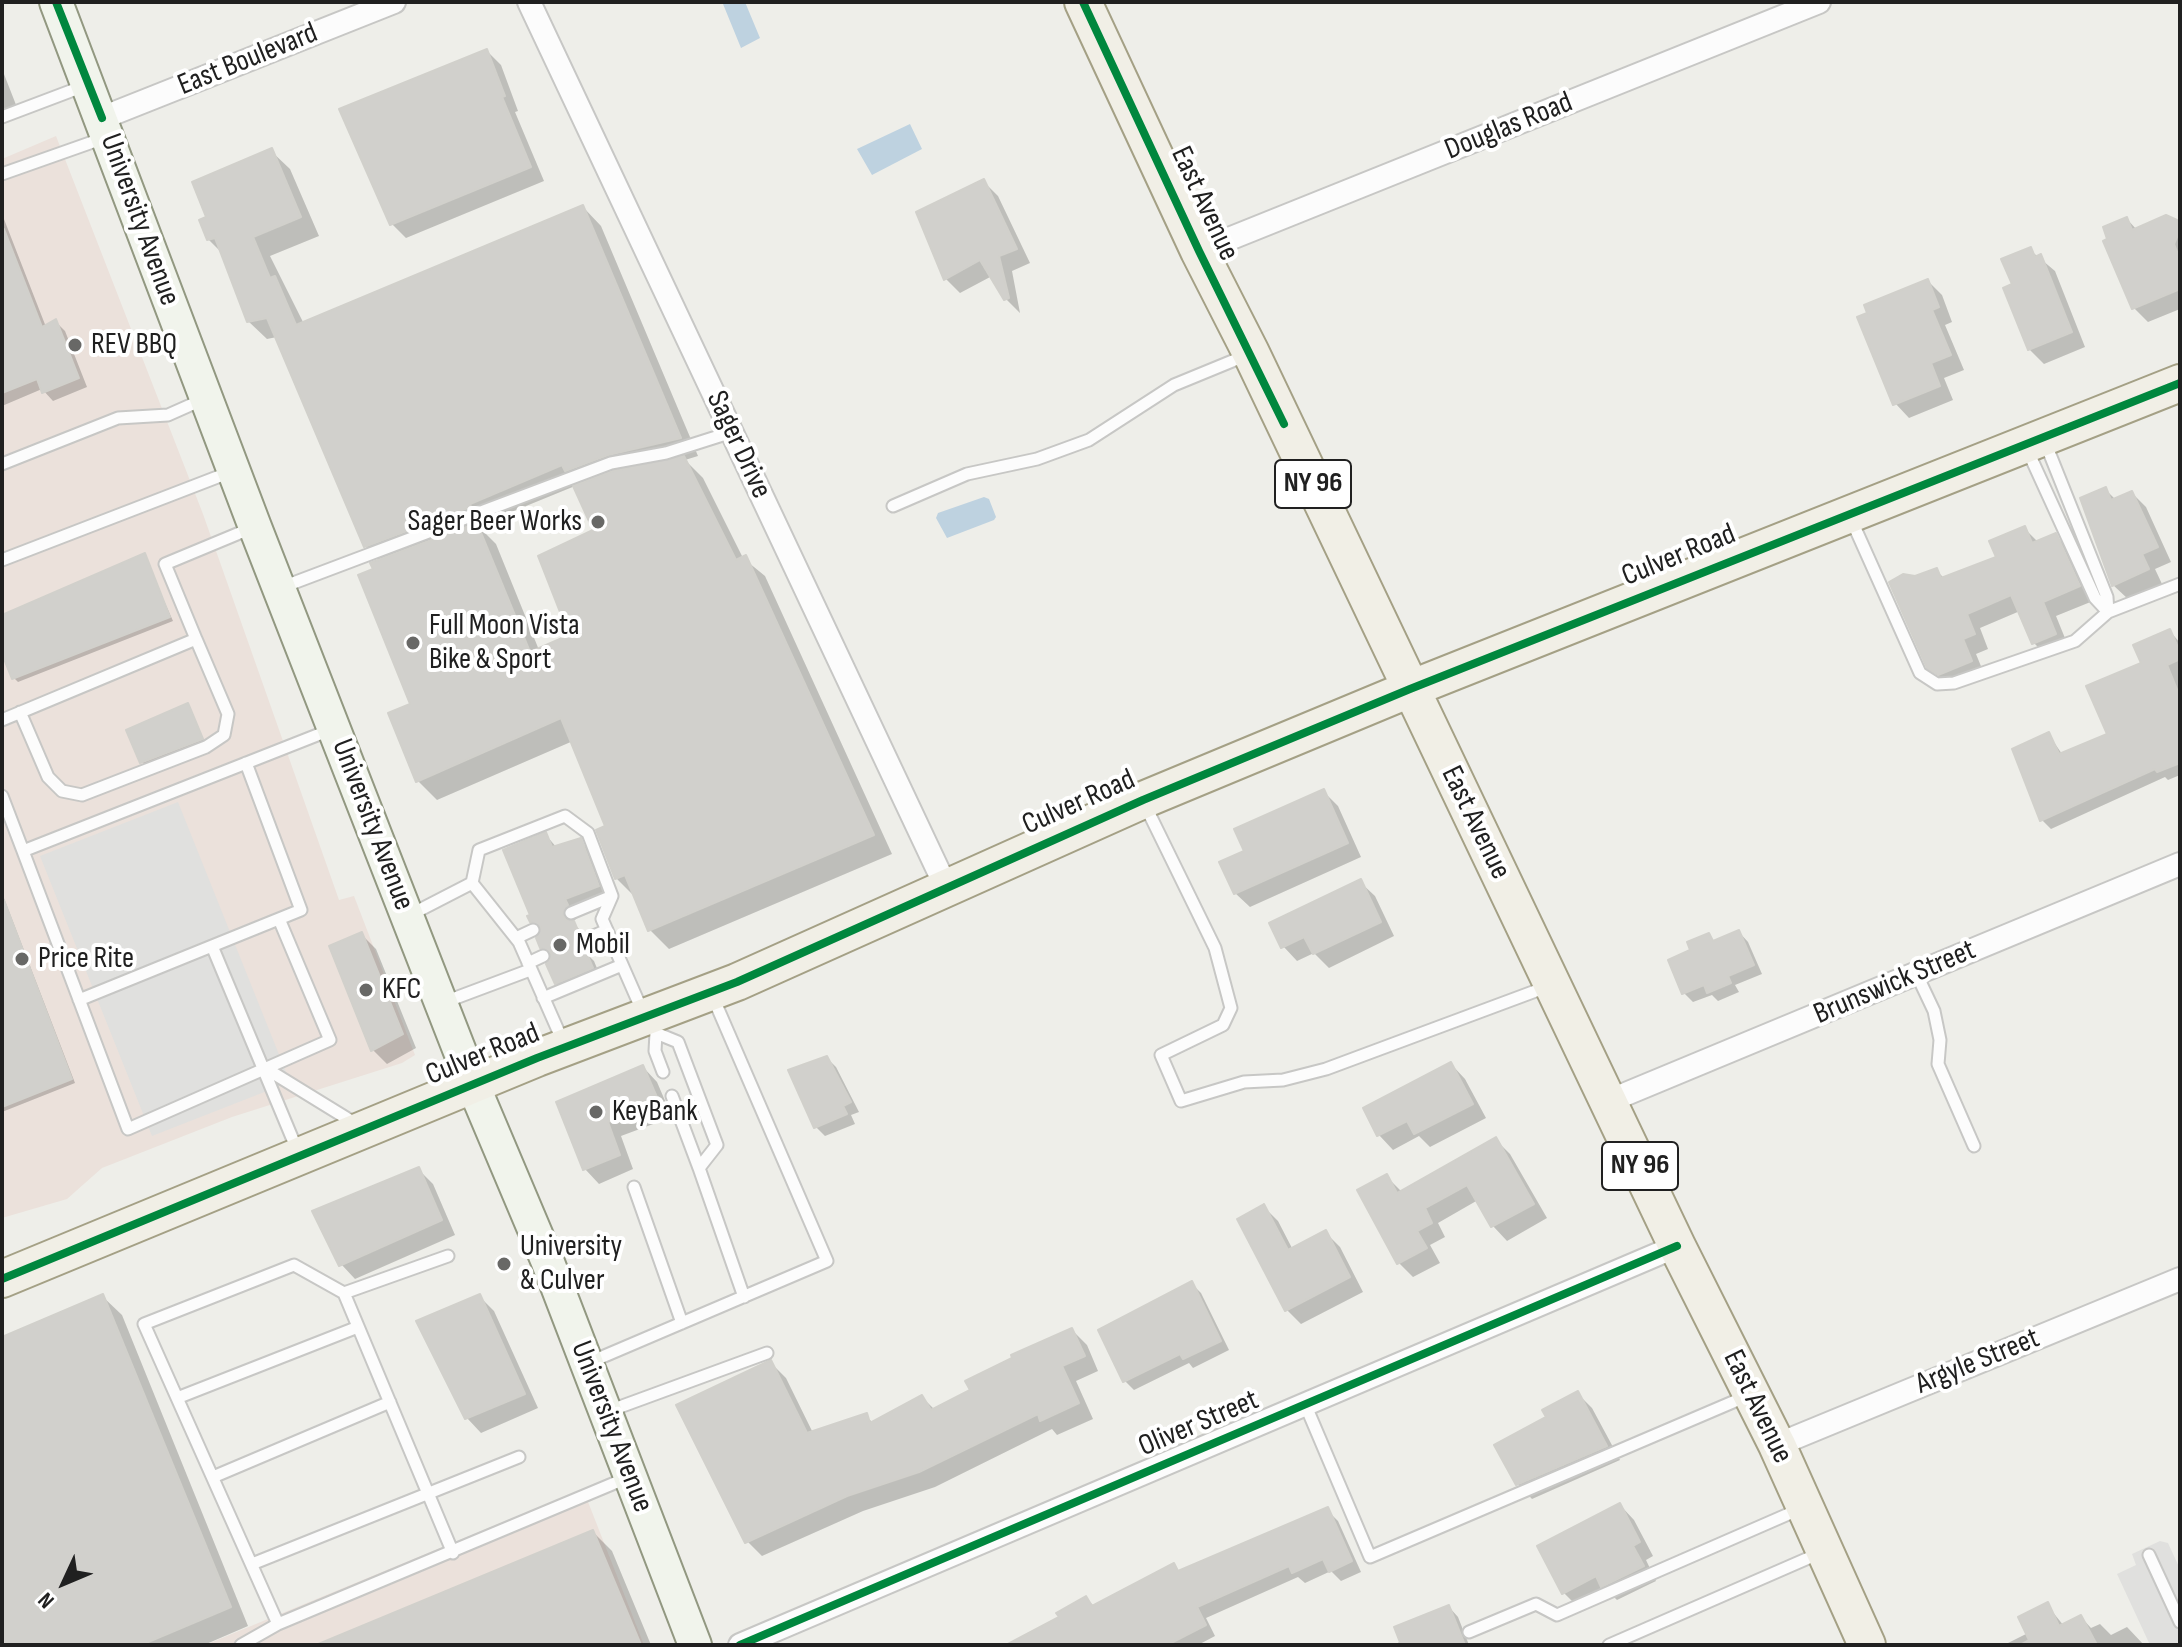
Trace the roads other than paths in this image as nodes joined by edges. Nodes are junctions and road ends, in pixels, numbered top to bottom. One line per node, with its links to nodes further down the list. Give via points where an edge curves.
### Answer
1 (56, 2): 6 (main road, University Avenue)
2 (394, 2): 8 (street, East Boulevard)
3 (529, 2): 14 (street, Sager Drive)
4 (1083, 2): 10 (main road, East Avenue / NY 96)
5 (1819, 2): 10 (street, Douglas Road)
6 (89, 84): 7 (lane); 8 (main road, University Avenue)
7 (2, 117)
8 (105, 127): 9 (lane); 13 (main road, University Avenue)
9 (2, 174)
10 (1199, 251): 11 (main road, East Avenue / NY 96)
11 (1251, 353): 18 (lane, via 1174,385 1089,440 1037,459 967,474); 26 (main road, East Avenue / NY 96)
12 (2180, 383): 15 (main road, Culver Road)
13 (205, 399): 16 (lane, via 168,415 118,418); 17 (main road, University Avenue)
14 (732, 432): 23 (lane, via 611,463); 36 (street, Sager Drive)
15 (2034, 441): 19 (main road, Culver Road); 24 (lane, via 2107,597); 24 (lane, via 2095,598)
16 (2, 464)
17 (233, 471): 20 (main road, University Avenue); 21 (lane)
18 (893, 506)
19 (1849, 515): 24 (lane, via 1920,673 1937,684 1954,683 2075,641); 26 (main road, Culver Road)
20 (255, 527): 23 (main road, University Avenue); 25 (lane, via 165,564)
21 (2, 560)
22 (2180, 584): 24 (lane)
23 (279, 588): 29 (main road, University Avenue)
24 (2108, 612)
25 (196, 639): 27 (lane); 27 (lane, via 228,714 224,735 206,747 82,795 62,791 48,777)
26 (1410, 689): 32 (main road, Culver Road); 50 (main road, East Avenue / NY 96)
27 (20, 712): 28 (lane)
28 (2, 720)
29 (334, 728): 30 (lane); 39 (main road, University Avenue)
30 (246, 763): 33 (lane); 40 (lane, via 301,910)
31 (2, 797): 33 (lane)
32 (1143, 800): 36 (main road, Culver Road); 50 (lane, via 1215,948 1229,997 1229,1018 1223,1025 1161,1055 1181,1101 1244,1082 1283,1080 1326,1069)
33 (23, 851): 53 (lane)
34 (2180, 864): 49 (street, Brunswick Street)
35 (472, 883): 37 (lane, via 479,850 565,816 588,833); 39 (lane); 43 (lane)
36 (947, 889): 51 (main road, Culver Road)
37 (612, 896): 38 (lane); 42 (lane, via 602,919)
38 (571, 913)
39 (407, 916): 54 (main road, University Avenue)
40 (279, 919): 45 (lane); 57 (lane, via 330,1040)
41 (533, 930): 43 (lane)
42 (607, 930): 44 (lane); 47 (lane)
43 (516, 938): 48 (lane)
44 (582, 941)
45 (212, 946): 53 (lane); 57 (lane)
46 (543, 956): 48 (lane)
47 (622, 965): 52 (lane); 55 (lane)
48 (529, 966): 52 (lane); 54 (lane)
49 (1916, 973): 61 (street, Brunswick Street); 63 (lane, via 1934,1011 1938,1064)
50 (1553, 984): 61 (main road, East Avenue / NY 96)
51 (710, 992): 55 (main road, Culver Road); 72 (lane, via 827,1261)
52 (543, 998): 56 (lane)
53 (79, 1000): 57 (lane, via 128,1129)
54 (441, 1003): 59 (main road, University Avenue)
55 (651, 1025): 56 (main road, Culver Road); 58 (lane); 65 (lane, via 678,1042 717,1145)
56 (565, 1048): 59 (main road, Culver Road)
57 (265, 1068): 62 (lane); 64 (lane)
58 (663, 1072)
59 (473, 1085): 62 (main road, Culver Road); 76 (main road, University Avenue)
60 (672, 1096): 65 (lane)
61 (1609, 1101): 67 (main road, East Avenue / NY 96)
62 (363, 1129): 64 (main road, Culver Road)
63 (1974, 1146)
64 (300, 1156): 69 (main road, Culver Road)
65 (699, 1168): 72 (lane)
66 (634, 1187): 73 (lane)
67 (1677, 1246): 77 (main road, East Avenue / NY 96); 80 (street, Oliver Street)
68 (448, 1256): 71 (lane)
69 (2, 1279)
70 (2180, 1279): 82 (street, Argyle Street)
71 (344, 1293): 74 (lane); 78 (lane, via 294,1265 144,1324)
72 (744, 1297): 73 (lane)
73 (682, 1323): 76 (lane)
74 (358, 1327): 78 (lane); 79 (lane)
75 (767, 1353): 81 (lane)
76 (587, 1364): 81 (main road, University Avenue)
77 (1751, 1394): 80 (lane, via 1370,1557); 82 (main road, East Avenue / NY 96)
78 (177, 1398): 85 (lane)
79 (390, 1402): 85 (lane); 86 (lane)
80 (1305, 1404): 97 (street, Oliver Street)
81 (606, 1412): 84 (main road, University Avenue)
82 (1777, 1445): 87 (main road, East Avenue / NY 96)
83 (519, 1457): 86 (lane)
84 (630, 1476): 89 (lane); 96 (main road, University Avenue)
85 (213, 1477): 91 (lane)
86 (428, 1494): 89 (lane); 91 (lane)
87 (1804, 1507): 88 (main road, East Avenue / NY 96); 94 (lane, via 1557,1615 1536,1604)
88 (1824, 1551): 98 (lane); 99 (main road, East Avenue / NY 96)
89 (453, 1553): 93 (lane)
90 (2149, 1555): 92 (lane)
91 (252, 1564): 93 (lane)
92 (2180, 1622)
93 (278, 1624): 95 (lane)
94 (1469, 1632)
95 (241, 1645)
96 (695, 1645)
97 (740, 1645)
98 (1609, 1645)
99 (1867, 1645)

